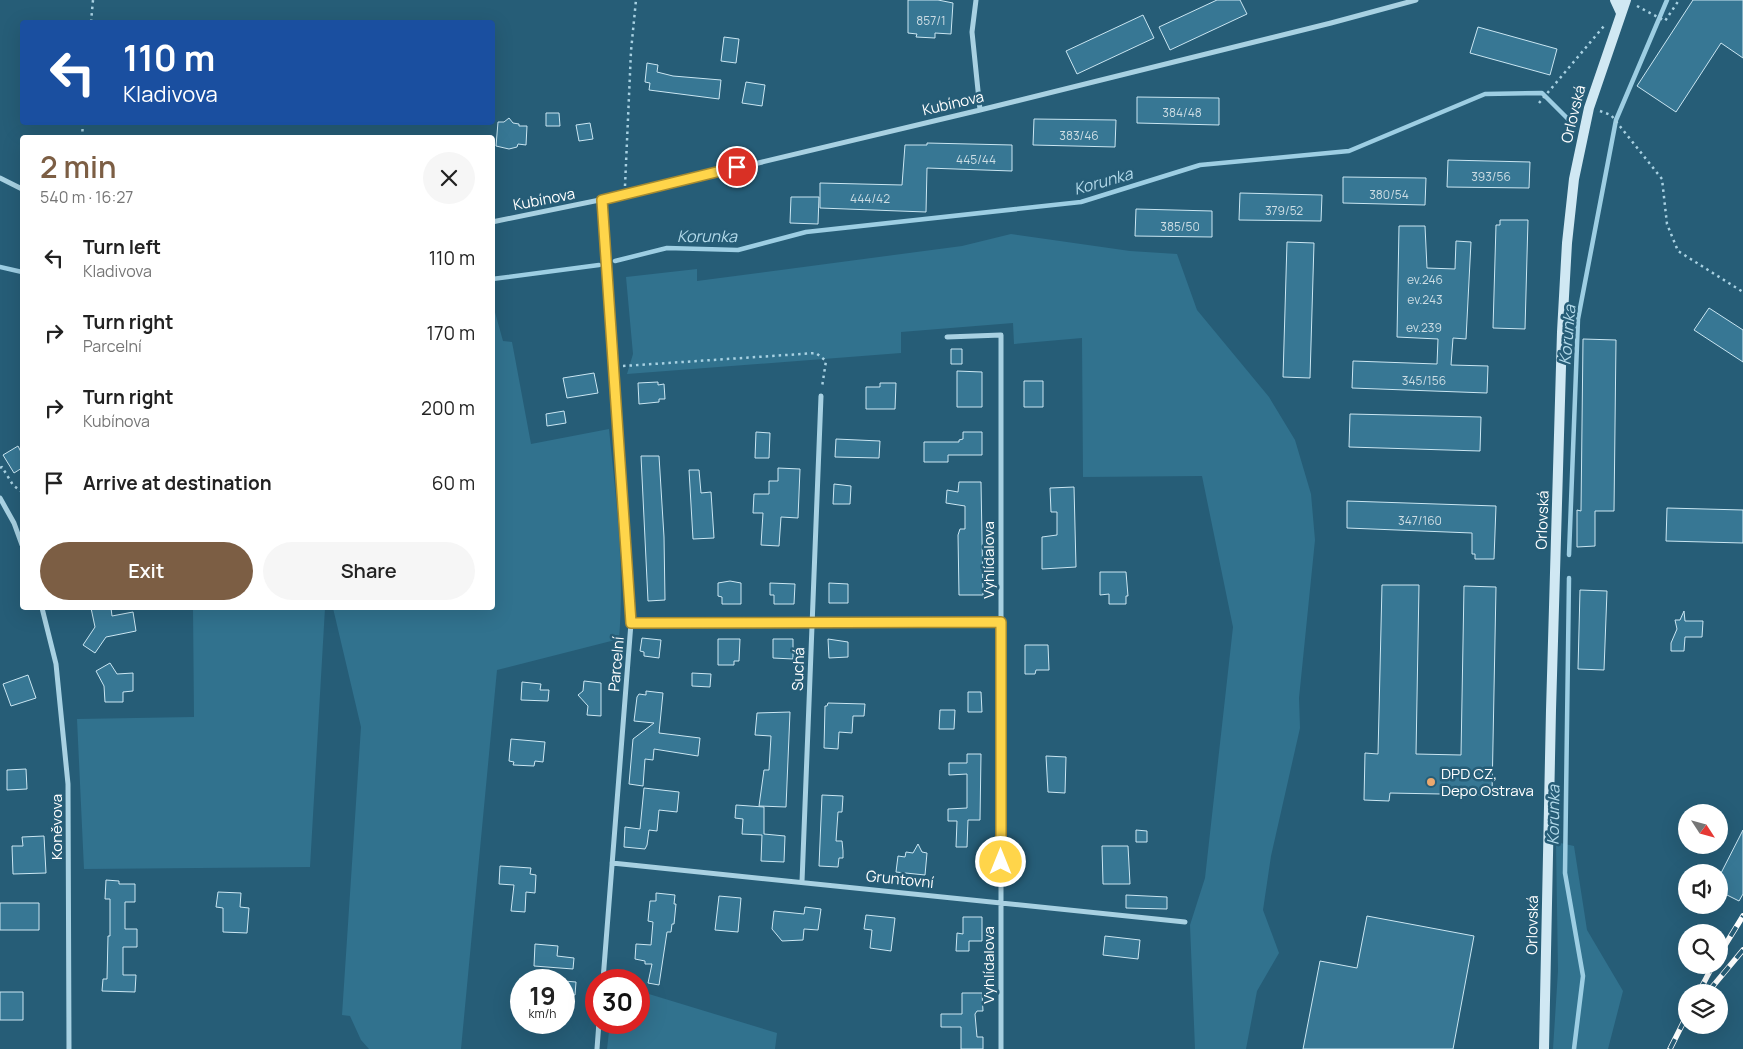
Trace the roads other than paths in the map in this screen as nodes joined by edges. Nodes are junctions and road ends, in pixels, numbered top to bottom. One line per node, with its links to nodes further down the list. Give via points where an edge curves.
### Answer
1 (976, 0): 6 (street, via 972,32)
2 (1416, 0): 6 (street, Kubínova)
3 (1614, 0): 5 (main road)
4 (1626, 0): 5 (main road, Orlovská)
5 (1621, 13): 28 (main road, Orlovská, via 1589,108 1574,178 1562,332)
6 (980, 110): 9 (street, Kubínova)
7 (0, 178): 8 (street)
8 (20, 188)
9 (602, 200): 10 (street, Kubínova); 18 (street, Parcelní)
10 (495, 221)
11 (947, 337): 17 (street, Vyhlídalova, via 1001,335)
12 (820, 396): 16 (street, Suchá)
13 (0, 498): 14 (street)
14 (20, 540)
15 (42, 610): 25 (street, Koněvova, via 56,664 68,784)
16 (812, 622): 17 (street); 18 (street); 20 (street, Suchá)
17 (1001, 622): 21 (street, Vyhlídalova)
18 (631, 623): 19 (street, Parcelní)
19 (612, 863): 20 (street, Gruntovní); 23 (street, Parcelní)
20 (802, 882): 21 (street, Gruntovní)
21 (1001, 902): 22 (street, Gruntovní); 27 (street, Vyhlídalova)
22 (1185, 922)
23 (604, 969)
24 (598, 1034): 26 (street)
25 (69, 1049)
26 (597, 1049)
27 (1001, 1049)
28 (1544, 1049)

